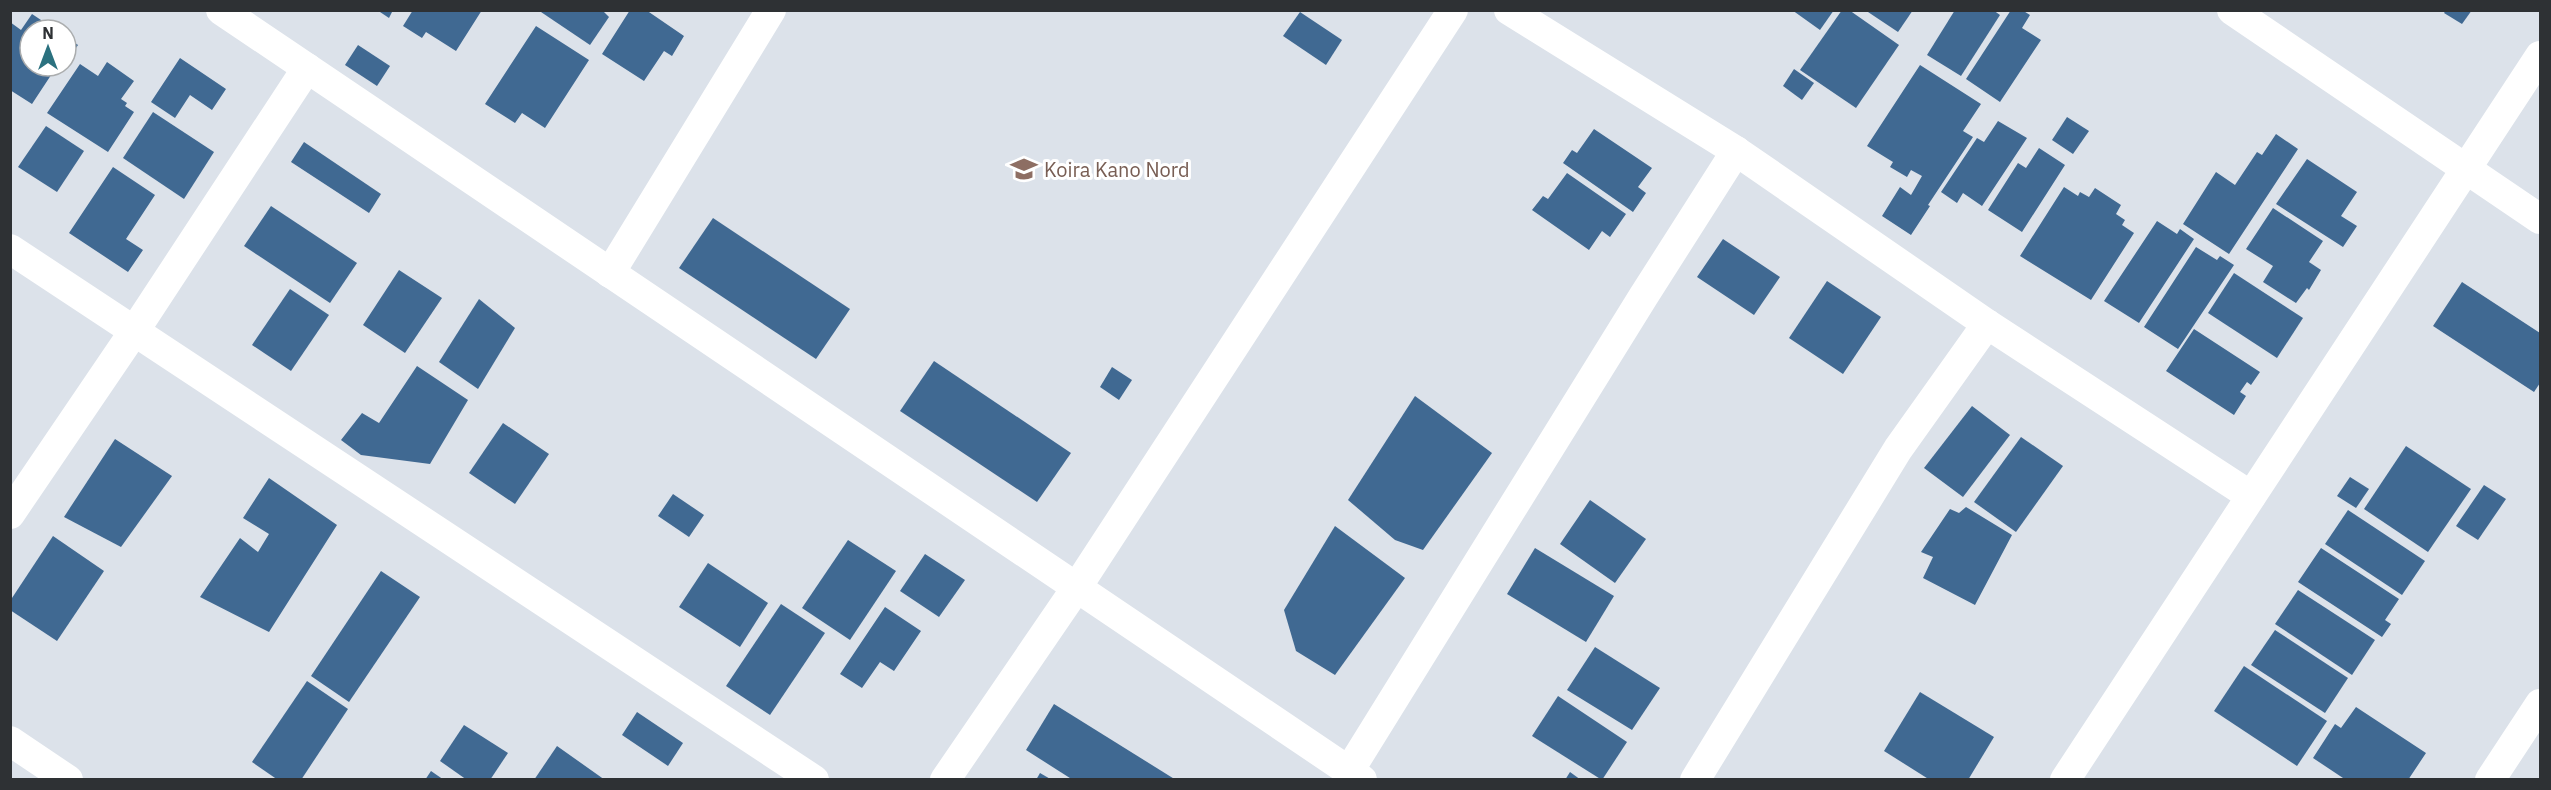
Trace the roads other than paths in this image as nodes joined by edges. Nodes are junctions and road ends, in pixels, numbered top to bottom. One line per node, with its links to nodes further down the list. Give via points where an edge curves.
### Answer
1 (221, 10): 7 (street)
2 (771, 10): 12 (street)
3 (1453, 10): 17 (street)
4 (1509, 10): 8 (street)
5 (2232, 10): 9 (street)
6 (2541, 56): 9 (street)
7 (306, 68): 12 (street); 14 (street)
8 (1736, 152): 13 (street); 20 (street, via 1630,317)
9 (2465, 170): 10 (street); 15 (street)
10 (2541, 219)
11 (10, 249): 14 (street)
12 (610, 273): 17 (street)
13 (1987, 324): 15 (street); 24 (street, via 1898,449)
14 (135, 330): 16 (street); 22 (street)
15 (2252, 496): 25 (street)
16 (10, 514)
17 (1077, 587): 20 (street); 23 (street)
18 (2541, 704): 26 (street)
19 (10, 741): 21 (street)
20 (1356, 775)
21 (68, 780)
22 (814, 780)
23 (945, 780)
24 (1695, 780)
25 (2065, 780)
26 (2490, 780)

